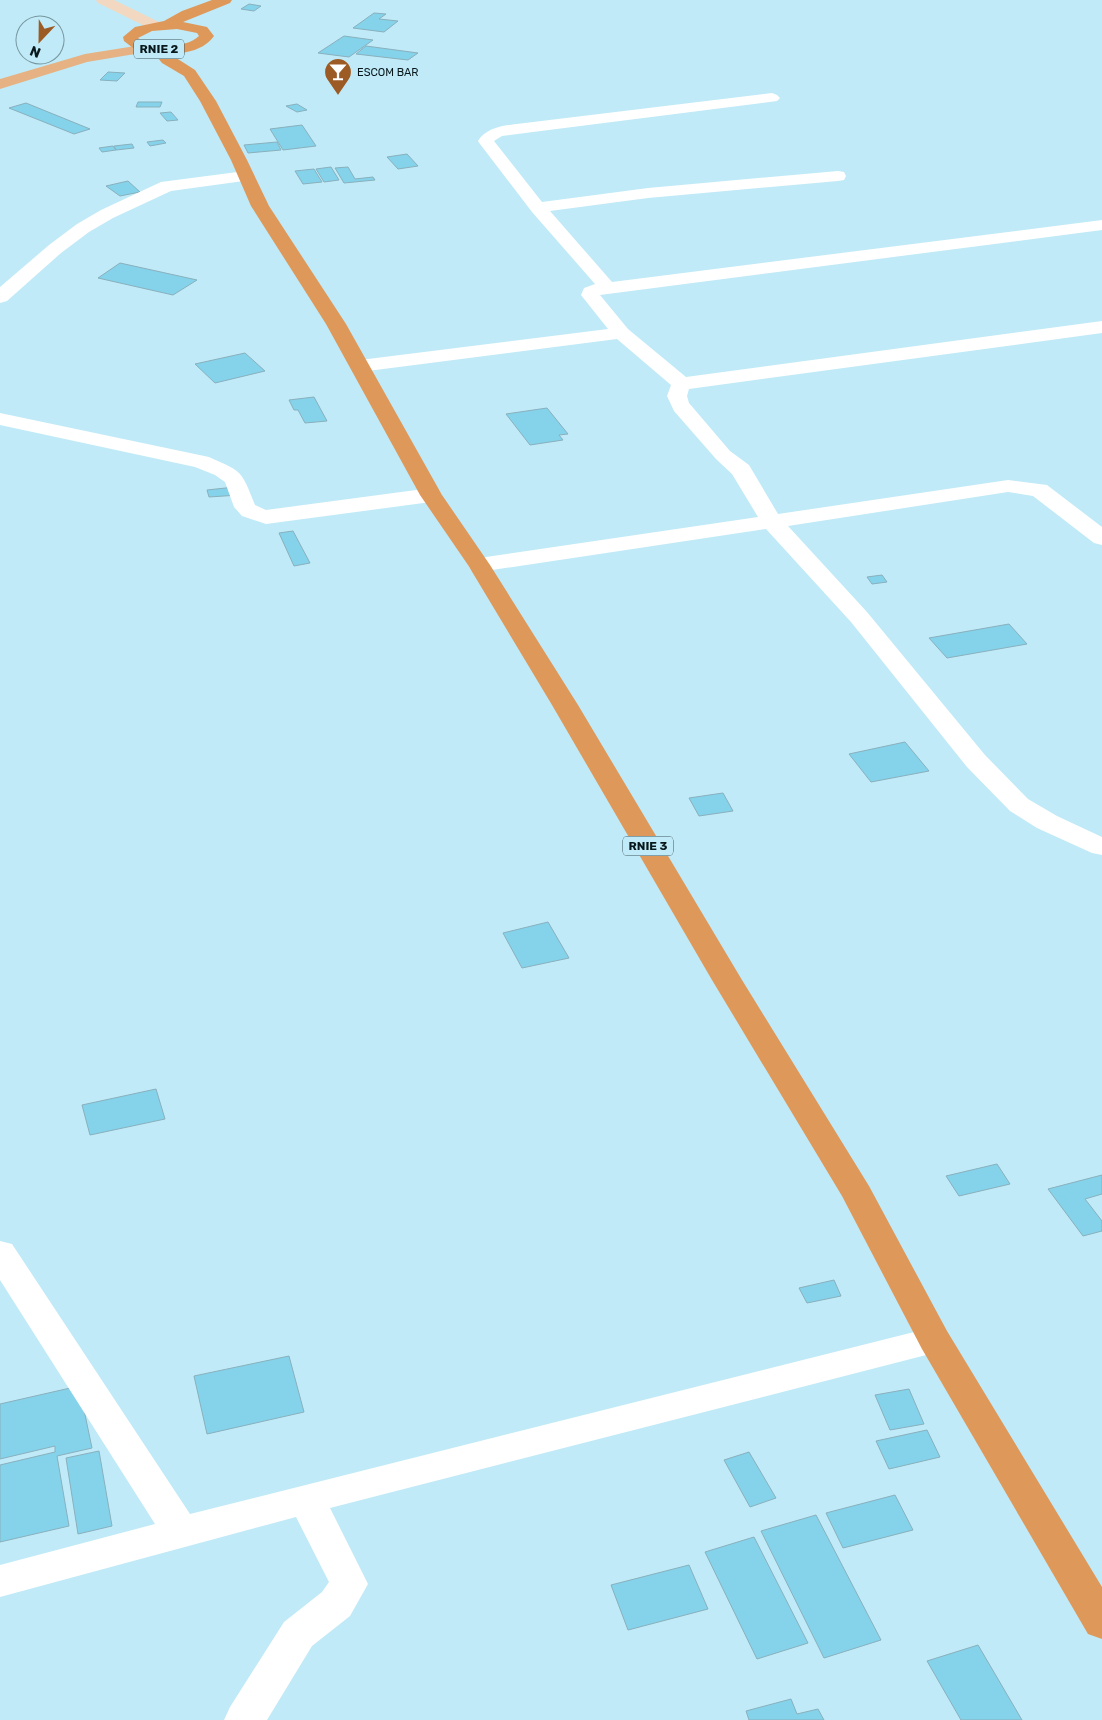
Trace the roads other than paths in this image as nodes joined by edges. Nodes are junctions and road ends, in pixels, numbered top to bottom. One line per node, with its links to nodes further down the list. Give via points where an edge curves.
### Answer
1 (103, 0): 3 (main road)
2 (224, 0): 3 (highway, RNIE 2); 4 (highway, RNIE 2)
3 (161, 26): 4 (highway, RNIE 2, via 187,26); 5 (highway, RNIE 2, via 144,29)
4 (206, 33): 6 (highway, RNIE 2, via 205,40)
5 (130, 37): 7 (highway, RNIE 2, via 136,45); 8 (main road, RNIE 2)
6 (193, 45): 7 (highway, RNIE 2); 9 (highway, via 196,58)
7 (154, 49): 8 (main road, RNIE 2); 9 (highway, RNIE 3)
8 (85, 58): 10 (main road, RNIE 2)
9 (190, 73): 12 (highway, RNIE 3, via 208,101)
10 (0, 84)
11 (772, 98): 14 (street, via 564,122 489,136 486,141)
12 (245, 176): 19 (street, via 167,186 107,214 55,249); 22 (highway, RNIE 3, via 260,206)
13 (838, 176): 14 (street, via 648,193)
14 (538, 208): 18 (street)
15 (1102, 225): 16 (street)
16 (1082, 228): 17 (street); 18 (street)
17 (1102, 238)
18 (608, 288): 21 (street, via 598,289 590,295)
19 (0, 297)
20 (1102, 327): 23 (street)
21 (621, 333): 22 (street); 23 (street)
22 (360, 366): 25 (highway, RNIE 3)
23 (682, 384): 26 (street, via 676,400 723,455 741,470)
24 (0, 419): 25 (street, via 201,462 233,478 247,511 254,516)
25 (431, 495): 28 (highway, RNIE 3)
26 (772, 523): 27 (street, via 1008,486 1038,490); 28 (street); 29 (street, via 859,617 976,761 1019,805 1047,822)
27 (1102, 538)
28 (479, 565): 31 (highway, RNIE 3, via 857,1194)
29 (1094, 839)
30 (0, 1253): 33 (street)
31 (934, 1340): 32 (street); 35 (highway, RNIE 3)
32 (306, 1499): 33 (street); 36 (street, via 349,1584 336,1604 298,1634)
33 (181, 1532): 34 (street)
34 (0, 1581)
35 (1102, 1622)
36 (244, 1720)

